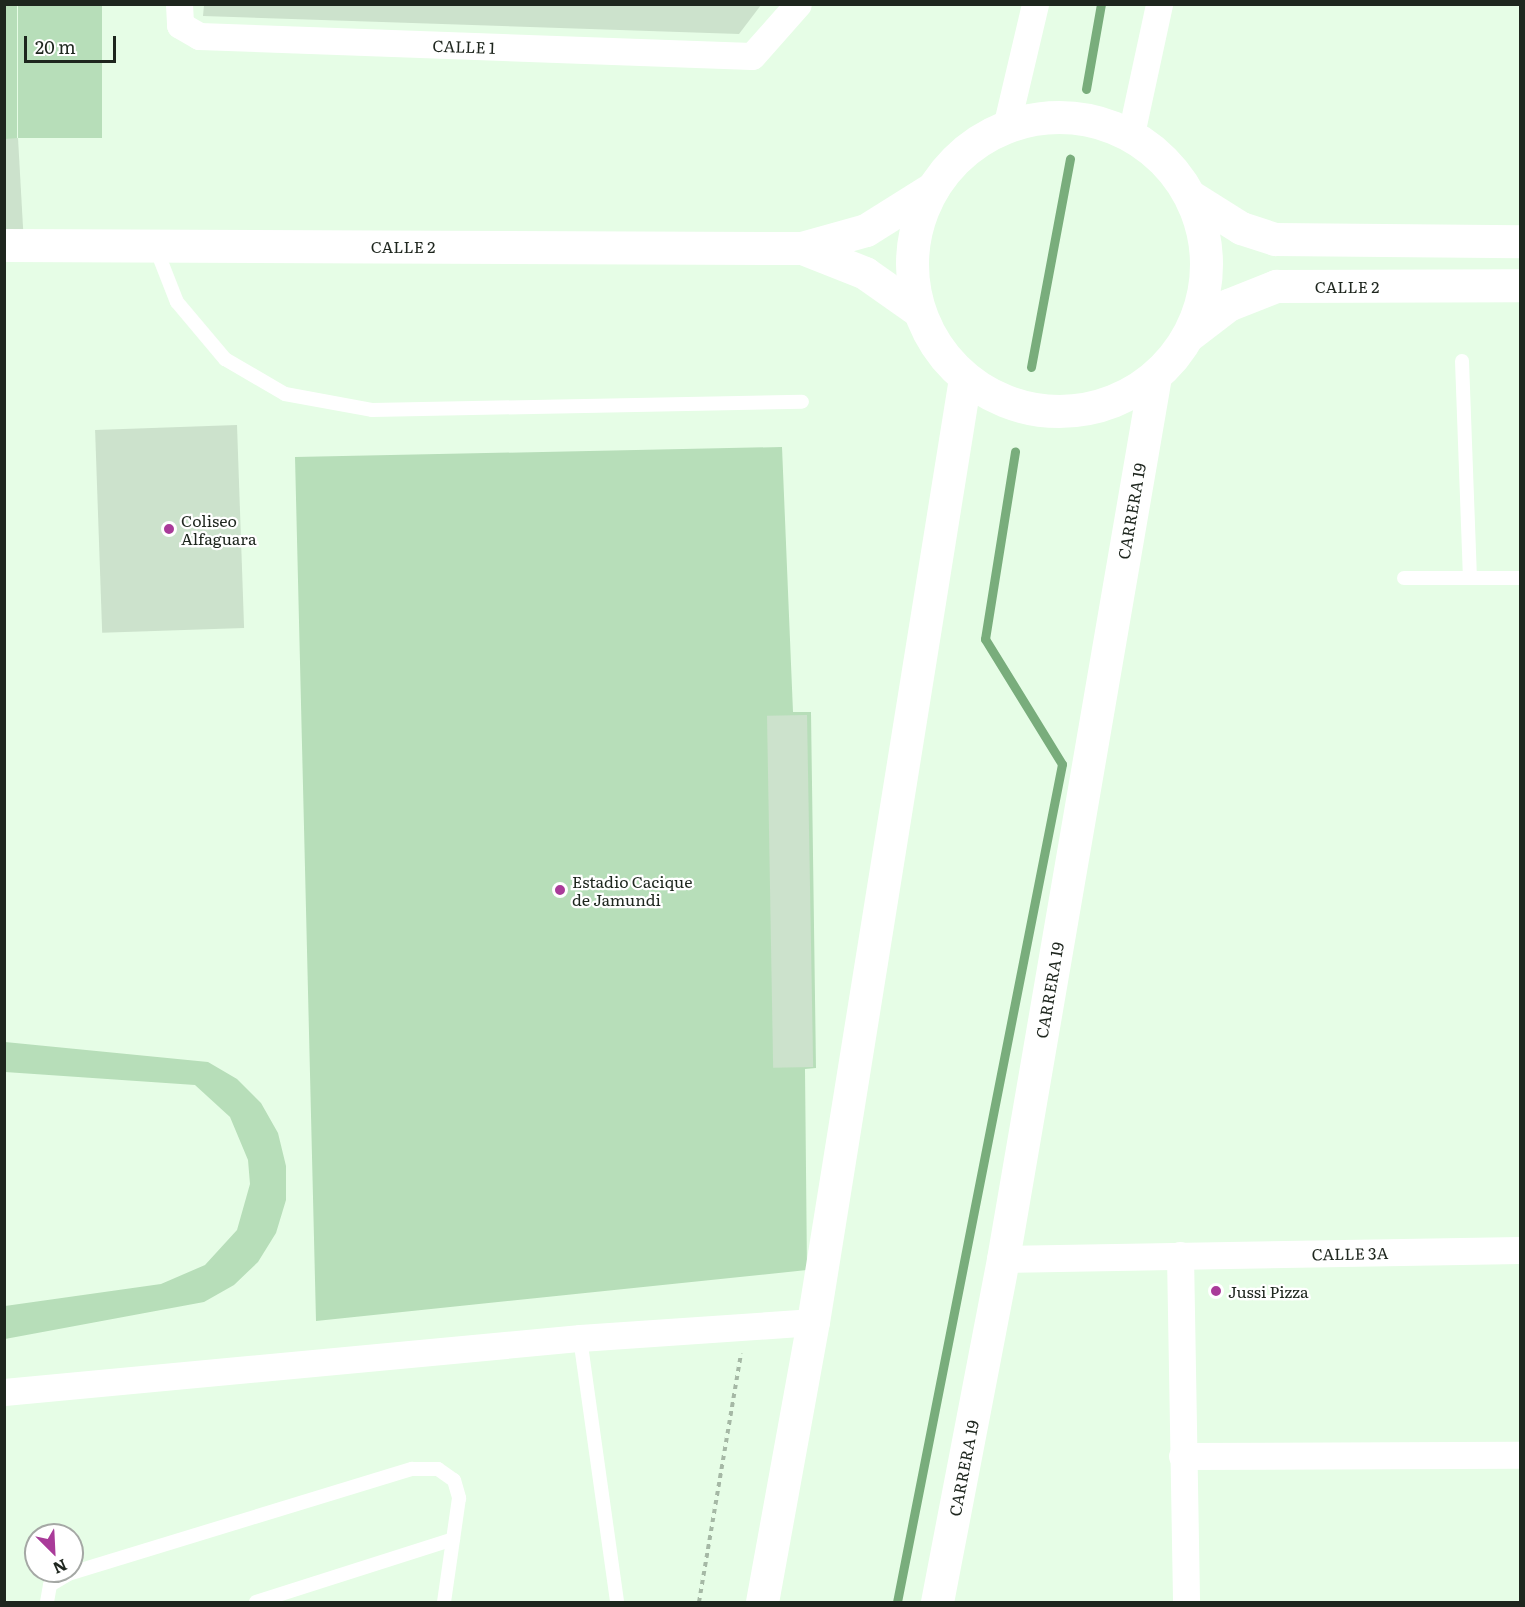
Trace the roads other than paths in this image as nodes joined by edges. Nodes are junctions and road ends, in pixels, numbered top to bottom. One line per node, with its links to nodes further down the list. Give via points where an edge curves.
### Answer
1 (798, 4): 4 (street, CALLE 1, via 752,56 199,36)
2 (1035, 4): 5 (street)
3 (1160, 4): 6 (street)
4 (180, 15)
5 (1006, 127): 6 (main road, via 1031,120 1082,118); 7 (main road, via 972,145)
6 (1131, 134): 8 (main road, via 1170,166)
7 (933, 188): 12 (main road, CALLE 2, via 866,230); 14 (main road, via 912,252)
8 (1191, 196): 9 (main road, via 1241,228 1275,239); 15 (main road, via 1203,229 1207,268 1202,301)
9 (1521, 241)
10 (4, 245): 11 (main road, CALLE 2)
11 (155, 246): 12 (main road, CALLE 2); 19 (lane, via 177,302 225,359 285,394 372,410)
12 (802, 248): 14 (main road, CALLE 2, via 865,273)
13 (1521, 285): 15 (main road, CALLE 2, via 1276,286 1228,305)
14 (919, 311): 18 (main road, via 943,355)
15 (1188, 336): 17 (main road)
16 (1462, 361): 20 (lane)
17 (1155, 376): 18 (main road, via 1120,398 1060,411 1019,406 981,390); 25 (main road, CARRERA 19)
18 (965, 378): 26 (main road)
19 (802, 402)
20 (1470, 577): 21 (lane); 22 (lane)
21 (1404, 578)
22 (1521, 578)
23 (1521, 1250): 24 (street, CALLE 3A)
24 (1180, 1256): 25 (street, CALLE 3A); 30 (street)
25 (1003, 1259): 37 (main road, CARRERA 19)
26 (813, 1322): 27 (street); 36 (main road)
27 (580, 1338): 28 (street); 35 (lane)
28 (4, 1392)
29 (1521, 1455): 30 (street)
30 (1182, 1456): 38 (street)
31 (453, 1539): 32 (lane, via 459,1498 454,1480 438,1469 412,1469 68,1574 50,1585); 33 (lane); 34 (lane)
32 (47, 1602)
33 (256, 1602)
34 (444, 1602)
35 (617, 1602)
36 (762, 1602)
37 (937, 1602)
38 (1186, 1602)

